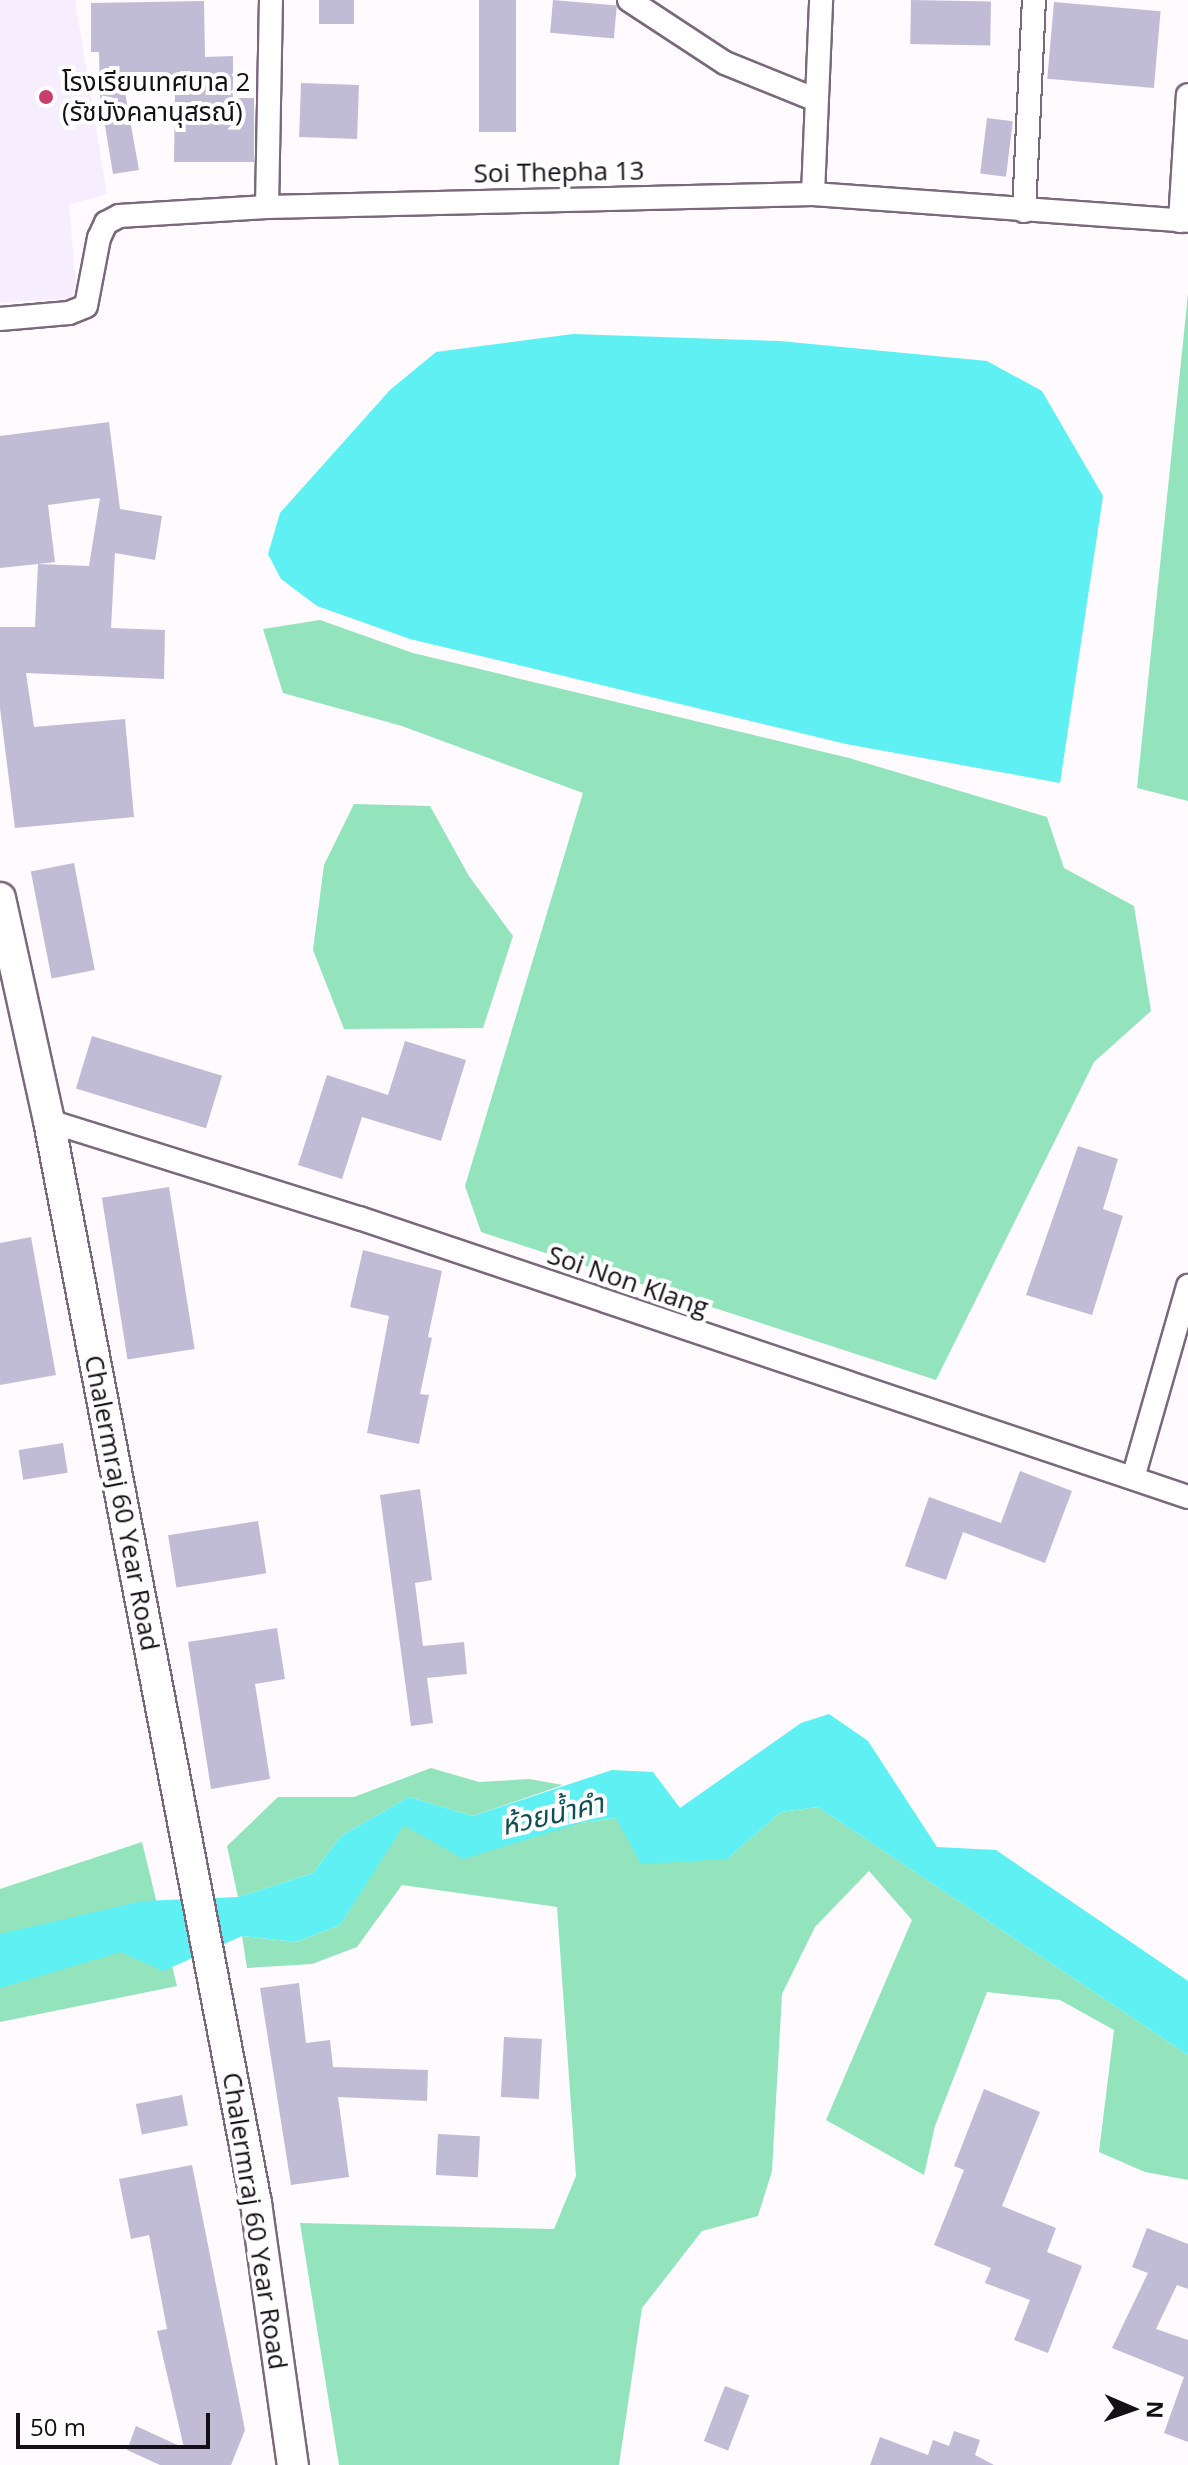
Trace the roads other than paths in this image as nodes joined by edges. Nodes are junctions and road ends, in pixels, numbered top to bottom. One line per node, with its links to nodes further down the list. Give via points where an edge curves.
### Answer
1 (271, 0): 8 (street)
2 (629, 0): 6 (street, via 725,63)
3 (821, 0): 6 (street)
4 (1034, 0): 9 (street)
5 (1188, 95): 10 (street)
6 (814, 99): 7 (street)
7 (813, 194): 8 (street, Soi Thepha 13); 9 (street, Soi Thepha 13)
8 (267, 207): 11 (street, Soi Thepha 13, via 119,216 106,223 99,238 86,306 69,313)
9 (1024, 211): 10 (street, Soi Thepha 13)
10 (1184, 221)
11 (0, 319)
12 (0, 898): 13 (street, Chalermraj 60 Year Road)
13 (49, 1121): 15 (street, Soi Non Klang, via 359,1218); 17 (street, Chalermraj 60 Year Road, via 256,2203)
14 (1188, 1286): 15 (street)
15 (1133, 1478): 16 (street, Soi Non Klang)
16 (1188, 1497)
17 (293, 2465)

